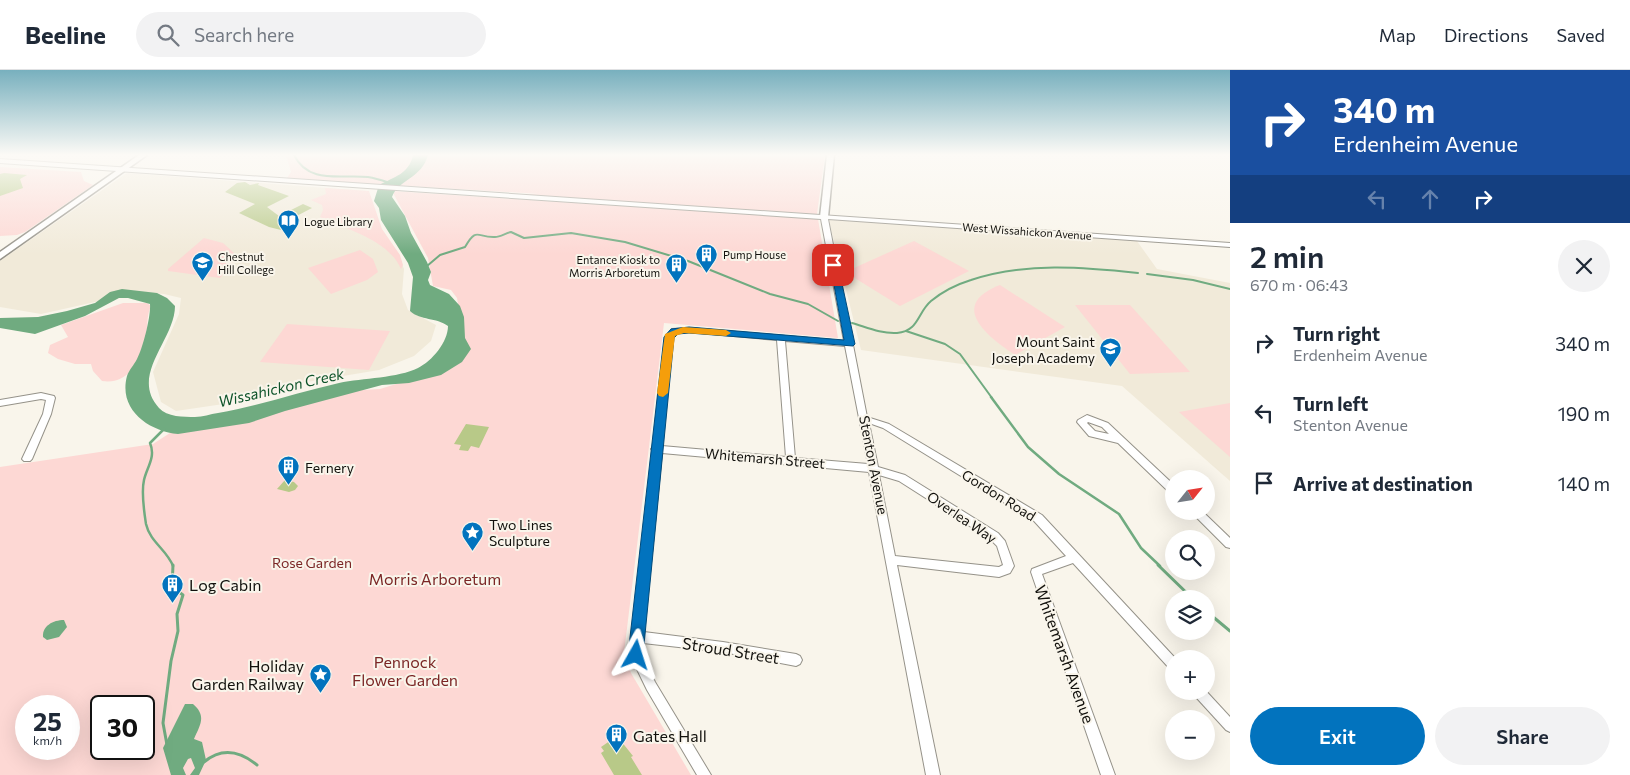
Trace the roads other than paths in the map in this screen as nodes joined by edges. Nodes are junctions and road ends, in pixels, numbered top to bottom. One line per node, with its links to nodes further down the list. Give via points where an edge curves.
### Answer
1 (98, 188): 7 (main road)
2 (387, 188): 4 (street)
3 (827, 188): 5 (main road, Stenton Avenue)
4 (407, 189): 5 (street)
5 (824, 217): 6 (street, West Wissahickon Avenue); 9 (street, Stenton Avenue)
6 (1230, 245)
7 (2, 255)
8 (781, 338): 9 (street); 13 (street, via 689,330 675,332 669,337); 15 (street)
9 (850, 344): 11 (street, Stenton Avenue)
10 (0, 403): 14 (street, via 41,396 51,398)
11 (865, 419): 16 (street, Stenton Avenue); 20 (street, Gordon Road, via 886,426 1032,514)
12 (1120, 440): 17 (street)
13 (656, 449): 15 (street, Whitemarsh Street); 22 (street)
14 (27, 459)
15 (791, 461): 16 (street, Whitemarsh Street)
16 (874, 469): 21 (street, Stenton Avenue); 21 (street, Overlea Way, via 902,478 994,536 1002,544 1009,566 999,572)
17 (1165, 482)
18 (1205, 520): 19 (street)
19 (1230, 544)
20 (1075, 557): 23 (street, Gordon Road); 29 (street, Whitemarsh Avenue, via 1036,572)
21 (892, 560): 28 (street, Stenton Avenue)
22 (637, 637): 24 (street, Stroud Street); 27 (street, via 635,650 638,661)
23 (1165, 655)
24 (796, 660)
25 (1206, 700): 26 (street)
26 (1230, 726)
27 (704, 775)
28 (933, 775)
29 (1108, 775)

